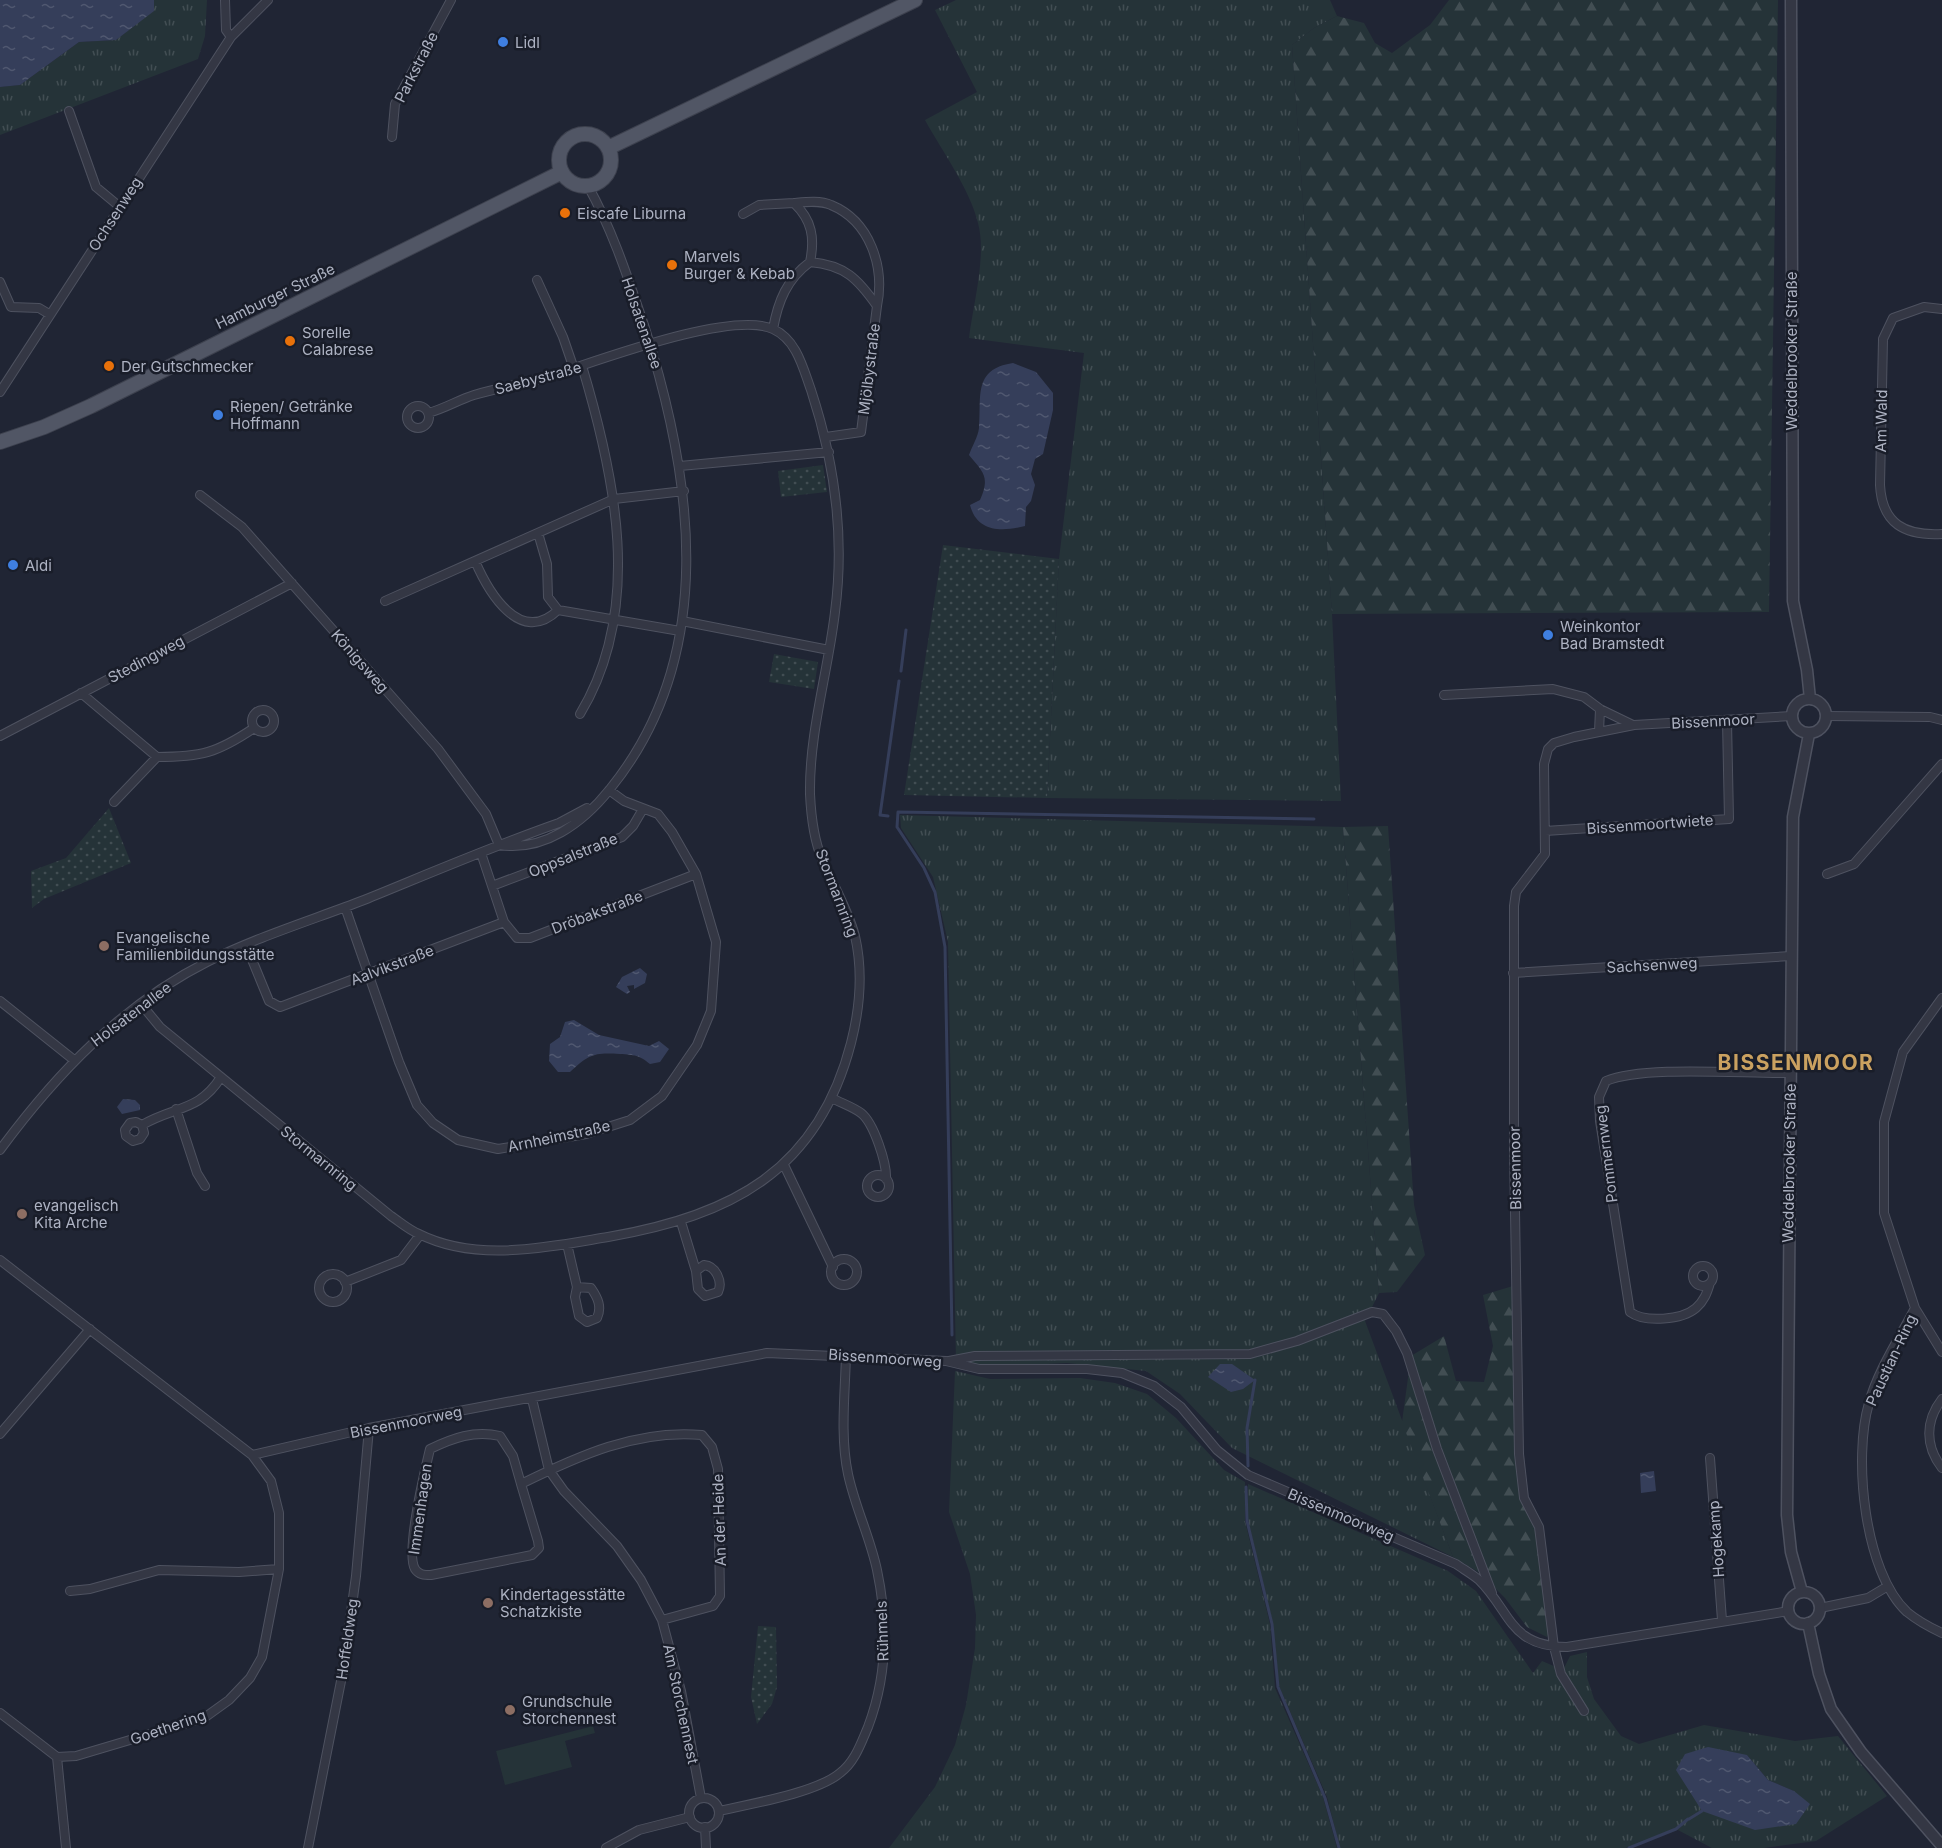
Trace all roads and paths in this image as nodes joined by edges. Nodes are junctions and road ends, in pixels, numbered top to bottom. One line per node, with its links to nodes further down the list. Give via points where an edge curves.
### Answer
1 (225, 0): 6 (street, via 226,30)
2 (268, 0): 6 (street, Ochsenweg)
3 (451, 0): 8 (street, Parkstraße, via 395,104)
4 (915, 0): 9 (main road)
5 (1791, 0): 45 (street, Weddelbrooker Straße, via 1793,601)
6 (231, 37): 13 (street, Ochsenweg)
7 (69, 111): 13 (street, via 96,187)
8 (392, 138)
9 (608, 148): 10 (main road, via 601,139 590,135 568,140 561,149); 11 (main road, via 611,158 605,176)
10 (562, 172): 11 (main road, via 578,185); 27 (main road, Hamburger Straße, via 91,406)
11 (588, 186): 22 (street, Holsatenallee, via 620,259)
12 (794, 203): 14 (street, Mjölbystraße, via 759,205); 15 (street, via 805,213 812,230); 18 (street, Mjölbystraße, via 830,204 867,234 880,278)
13 (120, 207): 20 (street, Ochsenweg)
14 (743, 214)
15 (810, 262): 18 (street, Mjölbystraße, via 831,264 860,282); 21 (street, via 790,279)
16 (537, 280): 23 (street)
17 (0, 282): 20 (street, via 11,307 39,308)
18 (877, 306): 26 (street, Mjölbystraße, via 861,432)
19 (1942, 309): 34 (street, Am Wald, via 1924,308 1893,318 1883,339 1880,485 1881,503 1901,528 1914,534)
20 (49, 314): 24 (street, Ochsenweg)
21 (773, 329): 22 (street, via 751,323 726,325); 26 (street, Stormarnring, via 799,354)
22 (650, 345): 23 (street, Saebystraße); 29 (street, Holsatenallee)
23 (578, 367): 25 (street, Saebystraße, via 470,396); 32 (street, via 602,434)
24 (0, 392)
25 (428, 413)
26 (826, 437): 28 (street, Stormarnring)
27 (0, 442)
28 (829, 452): 29 (street); 42 (street, Stormarnring, via 840,566)
29 (680, 466): 30 (street, Holsatenallee)
30 (684, 491): 32 (street); 40 (street, Holsatenallee, via 687,572)
31 (200, 495): 36 (street, Königsweg, via 236,520)
32 (614, 499): 33 (street); 39 (street, via 618,562)
33 (538, 533): 35 (street); 38 (street, via 547,564 548,597)
34 (1942, 534)
35 (475, 561): 37 (street); 38 (street, via 490,590 517,619 545,620)
36 (292, 583): 43 (street, Stedingweg); 63 (street, Königsweg, via 438,749 486,814)
37 (385, 601)
38 (558, 610): 39 (street)
39 (613, 619): 41 (street); 47 (street, via 603,660)
40 (682, 621): 41 (street, Holsatenallee); 42 (street)
41 (680, 631): 59 (street, Holsatenallee, via 651,726)
42 (829, 650): 80 (street, Stormarnring, via 812,757 812,813 820,855 855,935 861,980 856,1023 844,1071)
43 (81, 693): 56 (street, Stedingweg); 57 (street)
44 (1444, 695): 46 (street, Bissenmoor, via 1553,689 1584,697)
45 (1810, 699): 48 (street, via 1799,702); 49 (street, via 1823,706)
46 (1600, 709): 52 (street, Bissenmoor); 54 (street)
47 (580, 714)
48 (1792, 716): 51 (street, Bissenmoor); 55 (street, via 1799,730)
49 (1826, 716): 50 (street); 55 (street, via 1819,730)
50 (1942, 720)
51 (1727, 721): 52 (street, Bissenmoor); 62 (street, Bissenmoortwiete, via 1729,819)
52 (1634, 725): 54 (street, Bissenmoor)
53 (254, 728): 57 (street, via 231,744 195,757)
54 (1599, 732): 62 (street, Bissenmoor, via 1561,740 1548,749 1544,764)
55 (1809, 734): 71 (street, Weddelbrooker Straße, via 1792,817)
56 (0, 736)
57 (157, 757): 60 (street)
58 (1942, 764): 66 (street, via 1854,864)
59 (609, 790): 61 (street, Arnheimstraße); 63 (street, Holsatenallee, via 599,802 559,823)
60 (114, 802)
61 (643, 809): 65 (street, Arnheimstraße, via 658,814); 67 (street, Oppsalstraße, via 622,837)
62 (1545, 831): 72 (street, Bissenmoor, via 1545,854 1516,892)
63 (499, 845): 64 (street, Holsatenallee)
64 (481, 853): 67 (street); 68 (street, Holsatenallee)
65 (696, 874): 69 (street, Dröbakstraße, via 530,938 517,938); 73 (street, Arnheimstraße, via 716,942 711,1011 696,1045 662,1096 630,1120 586,1134 498,1149 458,1140 434,1124 417,1105)
66 (1827, 874)
67 (492, 886): 69 (street)
68 (345, 907): 70 (street, Holsatenallee); 73 (street, Arnheimstraße)
69 (504, 922): 73 (street, Aalvikstraße)
70 (246, 945): 73 (street, Aalvikstraße, via 269,1001 280,1007); 76 (street, Holsatenallee, via 200,966)
71 (1791, 956): 72 (street, Sachsenweg); 78 (street, Weddelbrooker Straße)
72 (1513, 973): 121 (street, Bissenmoor, via 1519,1454 1524,1498 1539,1527)
73 (368, 974)
74 (1942, 998): 96 (street, Paustian-Ring, via 1903,1052 1884,1122 1884,1218)
75 (0, 1001): 77 (street)
76 (141, 1004): 77 (street, Holsatenallee); 79 (street, Stormarnring, via 160,1027)
77 (74, 1060): 83 (street, Holsatenallee)
78 (1790, 1073): 94 (street, Pommernweg, via 1619,1076 1606,1082 1599,1097 1630,1312 1648,1319 1686,1314 1707,1295); 113 (street, Weddelbrooker Straße, via 1787,1515 1791,1552)
79 (221, 1077): 81 (street, via 211,1092 194,1105); 88 (street, Stormarnring, via 391,1216)
80 (832, 1098): 84 (street, Stormarnring); 85 (street, via 862,1114 868,1122 887,1167)
81 (176, 1109): 82 (street); 86 (street)
82 (142, 1125)
83 (0, 1150)
84 (784, 1166): 87 (street, Stormarnring, via 741,1195); 91 (street)
85 (886, 1179)
86 (205, 1186)
87 (681, 1222): 89 (street, Stormarnring); 92 (street)
88 (420, 1235): 89 (street, Stormarnring, via 456,1246 493,1250); 93 (street, via 401,1260)
89 (567, 1244): 95 (street)
90 (0, 1260): 97 (street)
91 (833, 1267)
92 (696, 1270)
93 (345, 1282)
94 (1710, 1283)
95 (577, 1287)
96 (1915, 1308): 98 (street, Paustian-Ring); 111 (street, Paustian-Ring, via 1869,1401 1860,1441 1865,1505)
97 (90, 1329): 104 (street); 105 (street)
98 (1942, 1352)
99 (846, 1355): 100 (street, Bissenmoorweg); 101 (street, Bissenmoorweg, via 767,1353); 126 (street, Rühmels, via 844,1414 848,1472 877,1569 884,1619 883,1668 877,1702 857,1753 840,1773 817,1785)
100 (946, 1361): 114 (street, Bissenmoorweg, via 979,1369 1087,1369 1122,1373 1154,1386 1181,1407 1217,1450 1248,1474 1456,1564 1479,1580); 114 (street, via 975,1356 1250,1354 1297,1341 1372,1312 1383,1314 1407,1353 1437,1449)
101 (532, 1399): 103 (street, Bissenmoorweg); 108 (street, Am Storchennest)
102 (1942, 1399): 107 (street, via 1930,1419 1929,1443)
103 (369, 1428): 105 (street, Bissenmoorweg); 131 (street, Hoffeldweg, via 343,1671)
104 (0, 1434)
105 (252, 1455): 110 (street, Goethering, via 271,1481 279,1513)
106 (1710, 1458): 118 (street, Hogekamp)
107 (1942, 1468)
108 (549, 1470): 109 (street); 117 (street, Am Storchennest, via 570,1498 617,1546); 117 (street, An der Heide, via 603,1447 673,1435 702,1436 712,1447 718,1469 720,1596 713,1606)
109 (520, 1484): 109 (street, Immenhagen, via 513,1456 500,1436 482,1432 430,1449 413,1539 416,1571 431,1575 537,1553 538,1541)
110 (279, 1569): 112 (street, via 159,1570); 124 (street, Goethering, via 262,1657 250,1678 229,1700 204,1718 76,1756)
111 (1888, 1586): 115 (street, via 1868,1598); 120 (street, Paustian-Ring, via 1906,1611)
112 (70, 1591)
113 (1802, 1592): 115 (street, via 1815,1596); 116 (street, via 1793,1596)
114 (1497, 1605): 121 (street, Bissenmoorweg, via 1519,1632)
115 (1820, 1608): 119 (street, via 1817,1618)
116 (1789, 1611): 118 (street, Bissenmoorweg); 119 (street, via 1794,1620)
117 (662, 1620): 125 (street, Am Storchennest, via 681,1691)
118 (1722, 1620): 121 (street, Bissenmoorweg)
119 (1808, 1623): 129 (street, via 1831,1709 1861,1752)
120 (1942, 1633)
121 (1554, 1647): 122 (street, Bissenmoor, via 1561,1674)
122 (1584, 1711)
123 (0, 1713): 124 (street)
124 (57, 1757): 130 (street)
125 (701, 1798): 126 (street, via 711,1799); 127 (street, via 693,1803)
126 (718, 1811): 128 (street, via 715,1822)
127 (690, 1817): 128 (street, via 696,1825); 132 (street, via 639,1830)
128 (705, 1827): 133 (street)
129 (1942, 1846)
130 (66, 1848)
131 (308, 1848)
132 (606, 1848)
133 (705, 1848)

